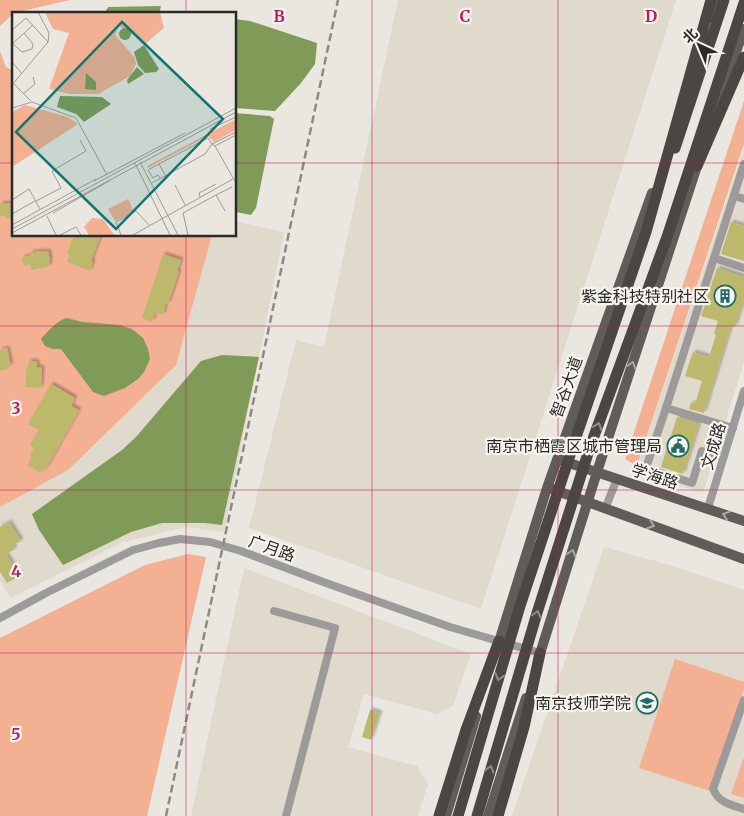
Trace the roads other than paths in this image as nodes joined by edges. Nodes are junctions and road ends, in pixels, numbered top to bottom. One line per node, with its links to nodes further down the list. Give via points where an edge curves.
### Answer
1 (711, 0): 10 (highway, bridge)
2 (717, 0): 18 (main road, 智谷大道, via 680,116)
3 (724, 0): 10 (highway, 智谷大道, bridge)
4 (744, 3): 11 (highway, bridge)
5 (744, 29): 19 (main road, one-way to 5)
6 (744, 57): 11 (highway, bridge)
7 (744, 164): 8 (street)
8 (734, 196): 9 (street); 12 (street)
9 (744, 199)
10 (646, 232): 37 (highway, 智谷大道, one-way to 37, bridge, via 523,597)
11 (667, 236): 38 (highway, one-way to 11, bridge, via 587,456)
12 (714, 258): 13 (street); 15 (street)
13 (744, 268)
14 (744, 392): 16 (street, 文成路)
15 (666, 408): 16 (street); 17 (street, via 646,468 692,483 702,451)
16 (733, 428): 17 (street, 文成路)
17 (723, 458): 23 (street, 文成路)
18 (557, 459): 19 (main road, 学海路); 21 (main road, 智谷大道)
19 (597, 472): 20 (main road, 学海路); 22 (main road)
20 (617, 479): 23 (main road, 学海路); 24 (street)
21 (547, 488): 22 (main road); 29 (main road, 智谷大道)
22 (588, 502): 24 (main road); 30 (main road, one-way to 22)
23 (708, 508): 25 (main road, 学海路, one-way to 23)
24 (606, 509): 26 (main road, one-way to 26)
25 (744, 521)
26 (744, 558)
27 (274, 611): 34 (street, via 334,628)
28 (0, 618): 29 (street, 广月路, via 133,550 180,539 210,542 241,551)
29 (499, 642): 30 (street, 广月路); 35 (highway, via 466,730); 36 (main road, 智谷大道)
30 (540, 653): 33 (highway, via 524,727); 39 (main road)
31 (744, 700): 32 (street, via 713,789 722,801)
32 (744, 809)
33 (499, 813)
34 (286, 816)
35 (439, 816)
36 (446, 816)
37 (458, 816)
38 (476, 816)
39 (488, 816)

